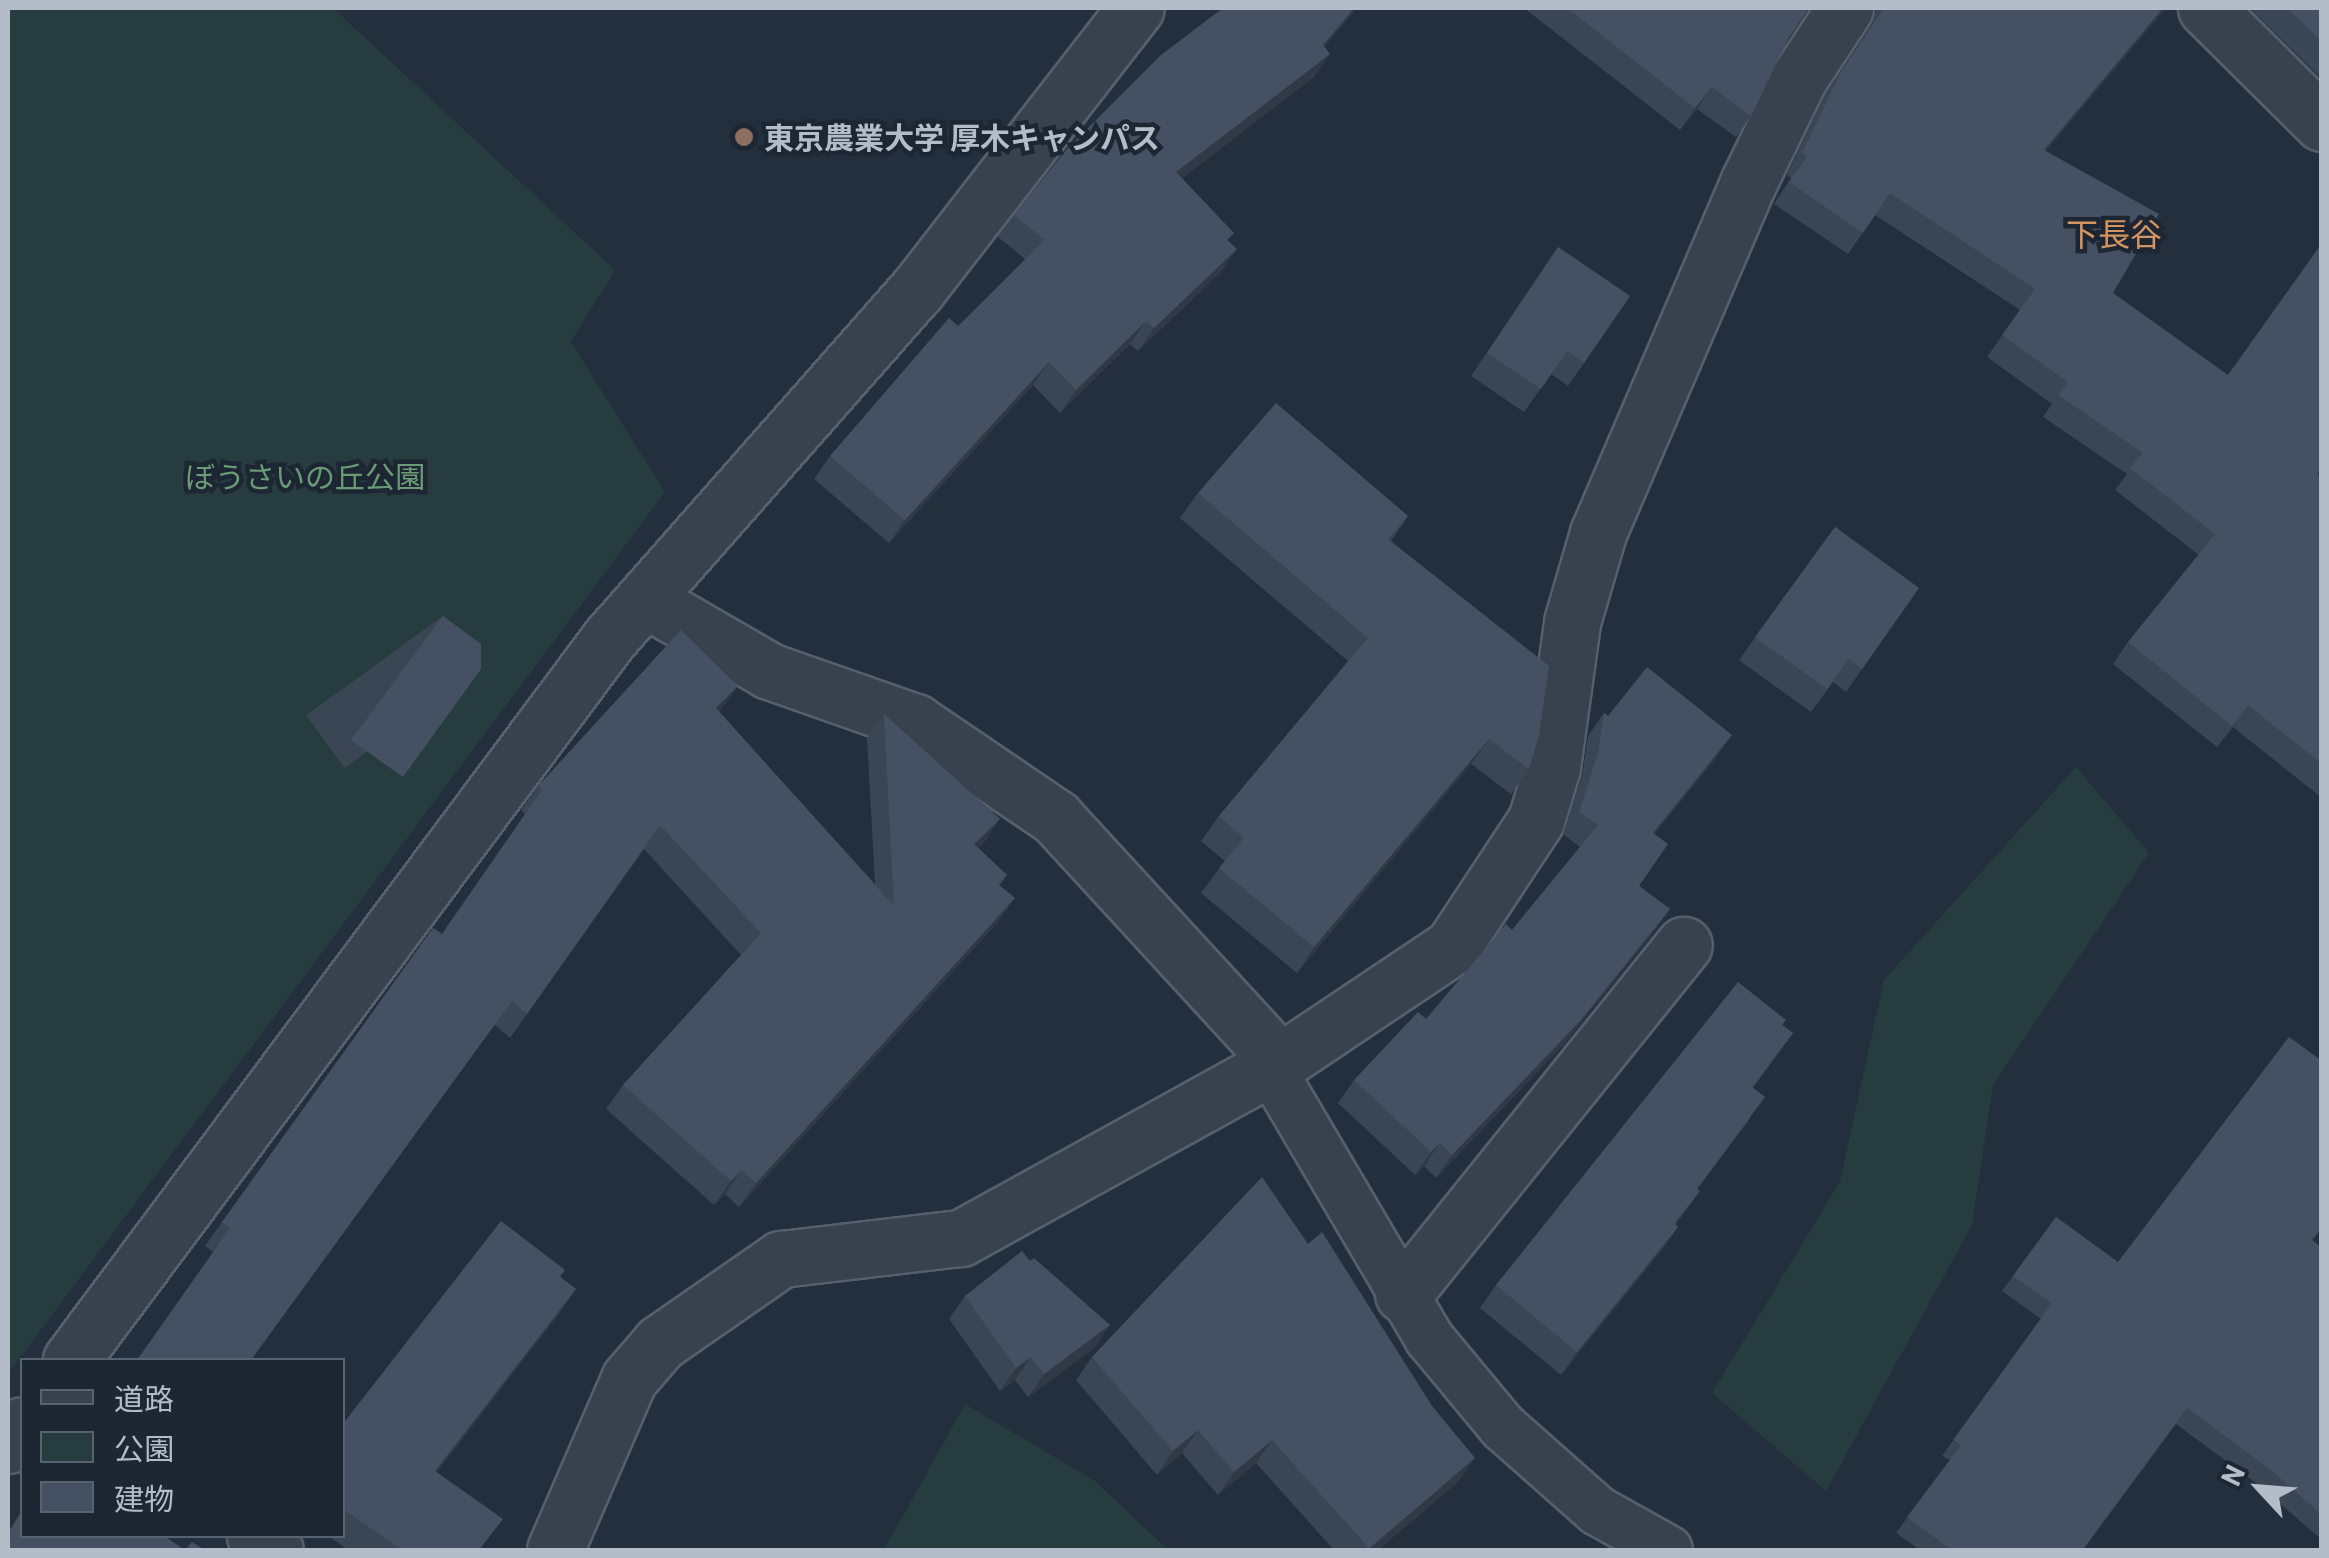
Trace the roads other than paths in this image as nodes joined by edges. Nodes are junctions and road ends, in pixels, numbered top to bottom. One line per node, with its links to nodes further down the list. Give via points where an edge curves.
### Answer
1 (1136, 8): 5 (street, via 917,290)
2 (1845, 8): 7 (street, via 1799,78 1748,183 1598,532 1572,622 1552,767 1536,820 1453,946)
3 (2206, 8): 4 (street)
4 (2322, 123)
5 (645, 599): 7 (street, via 769,671 915,722 1056,818); 9 (street, via 609,638)
6 (1684, 945): 8 (street)
7 (1274, 1064): 8 (lane); 10 (street, via 961,1238 781,1258 660,1343 629,1379)
8 (1403, 1294): 11 (lane, via 1428,1338 1503,1427 1598,1511)
9 (72, 1358)
10 (555, 1550)
11 (1668, 1550)

